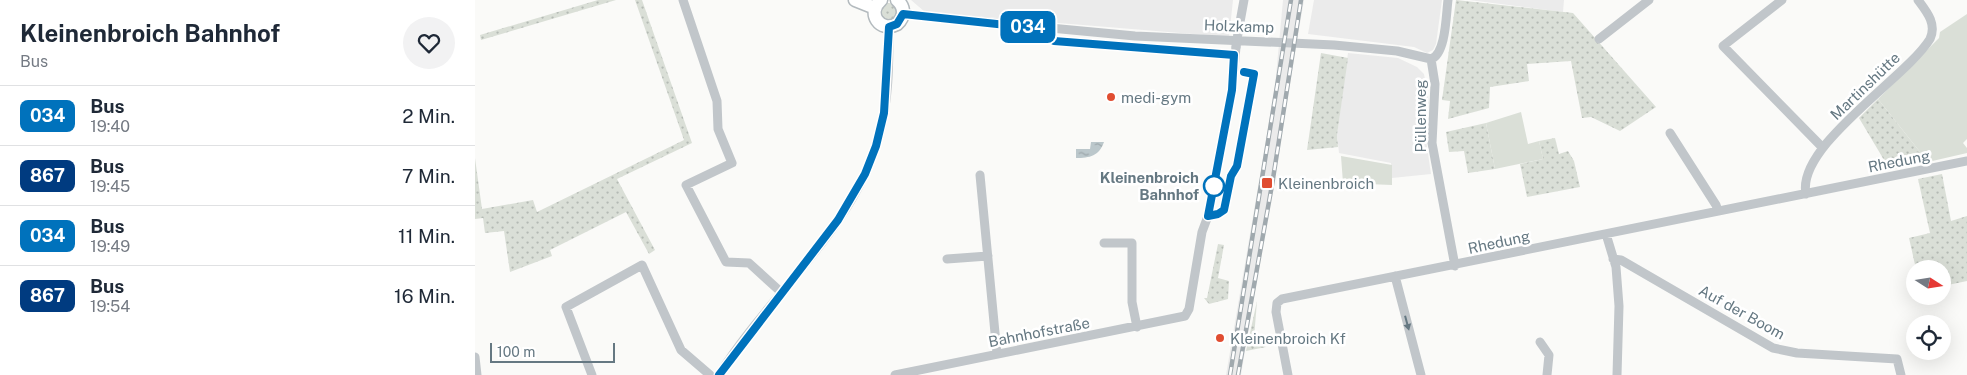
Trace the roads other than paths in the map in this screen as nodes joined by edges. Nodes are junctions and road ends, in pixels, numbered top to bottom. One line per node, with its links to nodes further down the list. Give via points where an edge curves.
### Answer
1 (683, 0): 29 (street, via 717,101 718,129 732,164 686,185 726,262 749,263)
2 (855, 0): 9 (street)
3 (897, 0): 10 (street)
4 (1244, 0): 14 (street, bridge)
5 (1448, 0): 15 (street, Püllenweg, via 1441,51)
6 (1649, 0): 13 (street)
7 (1782, 0): 17 (street, via 1723,46)
8 (1918, 0): 17 (street, Martinshütte, via 1932,22 1928,44)
9 (877, 4): 11 (street, via 877,21)
10 (903, 14): 11 (street, via 897,24); 12 (street, Holzkamp)
11 (889, 27): 29 (street, via 886,104 871,160 847,207)
12 (1044, 29): 14 (street, Holzkamp, via 1047,37 1054,41); 15 (street, Holzkamp, via 1334,45 1397,50)
13 (1599, 39)
14 (1235, 51): 30 (street, Bahnhofstraße, via 1232,90 1187,314 1182,318)
15 (1431, 59): 27 (street, Püllenweg, via 1435,88 1432,143)
16 (1670, 133): 21 (street)
17 (1822, 147): 20 (street, Martinshütte, via 1806,179)
18 (1967, 161): 20 (street, Rhedung)
19 (981, 175): 24 (street)
20 (1806, 194): 21 (street, Rhedung)
21 (1718, 211): 22 (street, Rhedung)
22 (1606, 234): 26 (street); 27 (street, Rhedung)
23 (1104, 243): 30 (street, via 1132,243 1133,302)
24 (988, 256): 25 (street); 32 (street)
25 (947, 259)
26 (1613, 259): 42 (street, via 1620,312); 43 (street, Auf der Boom, via 1621,260 1773,348 1797,353 1897,359)
27 (1455, 266): 28 (street, Rhedung)
28 (1395, 276): 39 (street, Rhedung, via 1279,301 1276,309); 40 (street, one-way to 40)
29 (782, 293): 37 (street)
30 (1137, 327): 32 (street, Bahnhofstraße)
31 (1540, 342): 41 (street, via 1549,355)
32 (997, 354): 38 (street, Bahnhofstraße)
33 (475, 357): 34 (street)
34 (477, 375)
35 (592, 375): 36 (street, via 566,307 642,265 681,350)
36 (710, 375)
37 (719, 375)
38 (895, 375)
39 (1287, 375)
40 (1421, 375)
41 (1547, 375)
42 (1617, 375)
43 (1901, 375)

